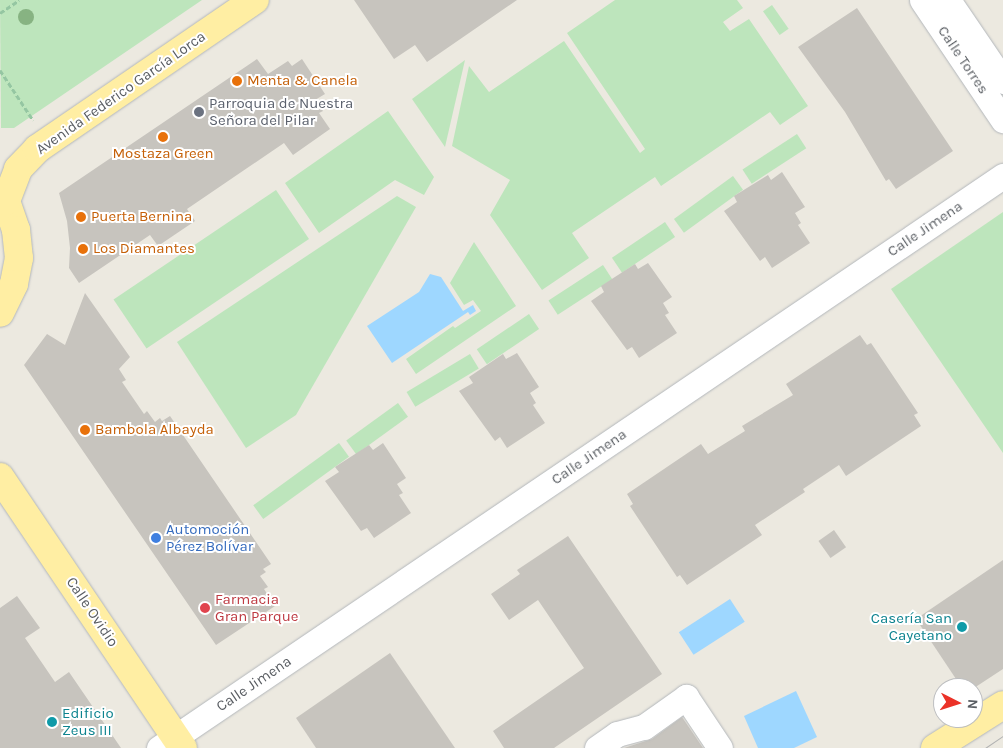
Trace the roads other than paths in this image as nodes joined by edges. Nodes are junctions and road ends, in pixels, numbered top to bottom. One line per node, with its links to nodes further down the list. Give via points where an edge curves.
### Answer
1 (255, 0): 7 (main road, Avenida Federico García Lorca, via 36,149 18,170)
2 (922, 0): 5 (street, Calle Torres)
3 (948, 0): 4 (street, Calle Torres)
4 (1003, 80)
5 (1003, 120)
6 (1003, 176): 11 (street, Calle Jimena)
7 (3, 197): 8 (main road, via 16,230 19,258 14,284)
8 (0, 313)
9 (0, 476): 11 (main road, Calle Ovidio)
10 (1003, 705): 14 (main road)
11 (173, 744)
12 (597, 748): 13 (street, via 617,734 644,727 686,698)
13 (720, 748)
14 (935, 748)

